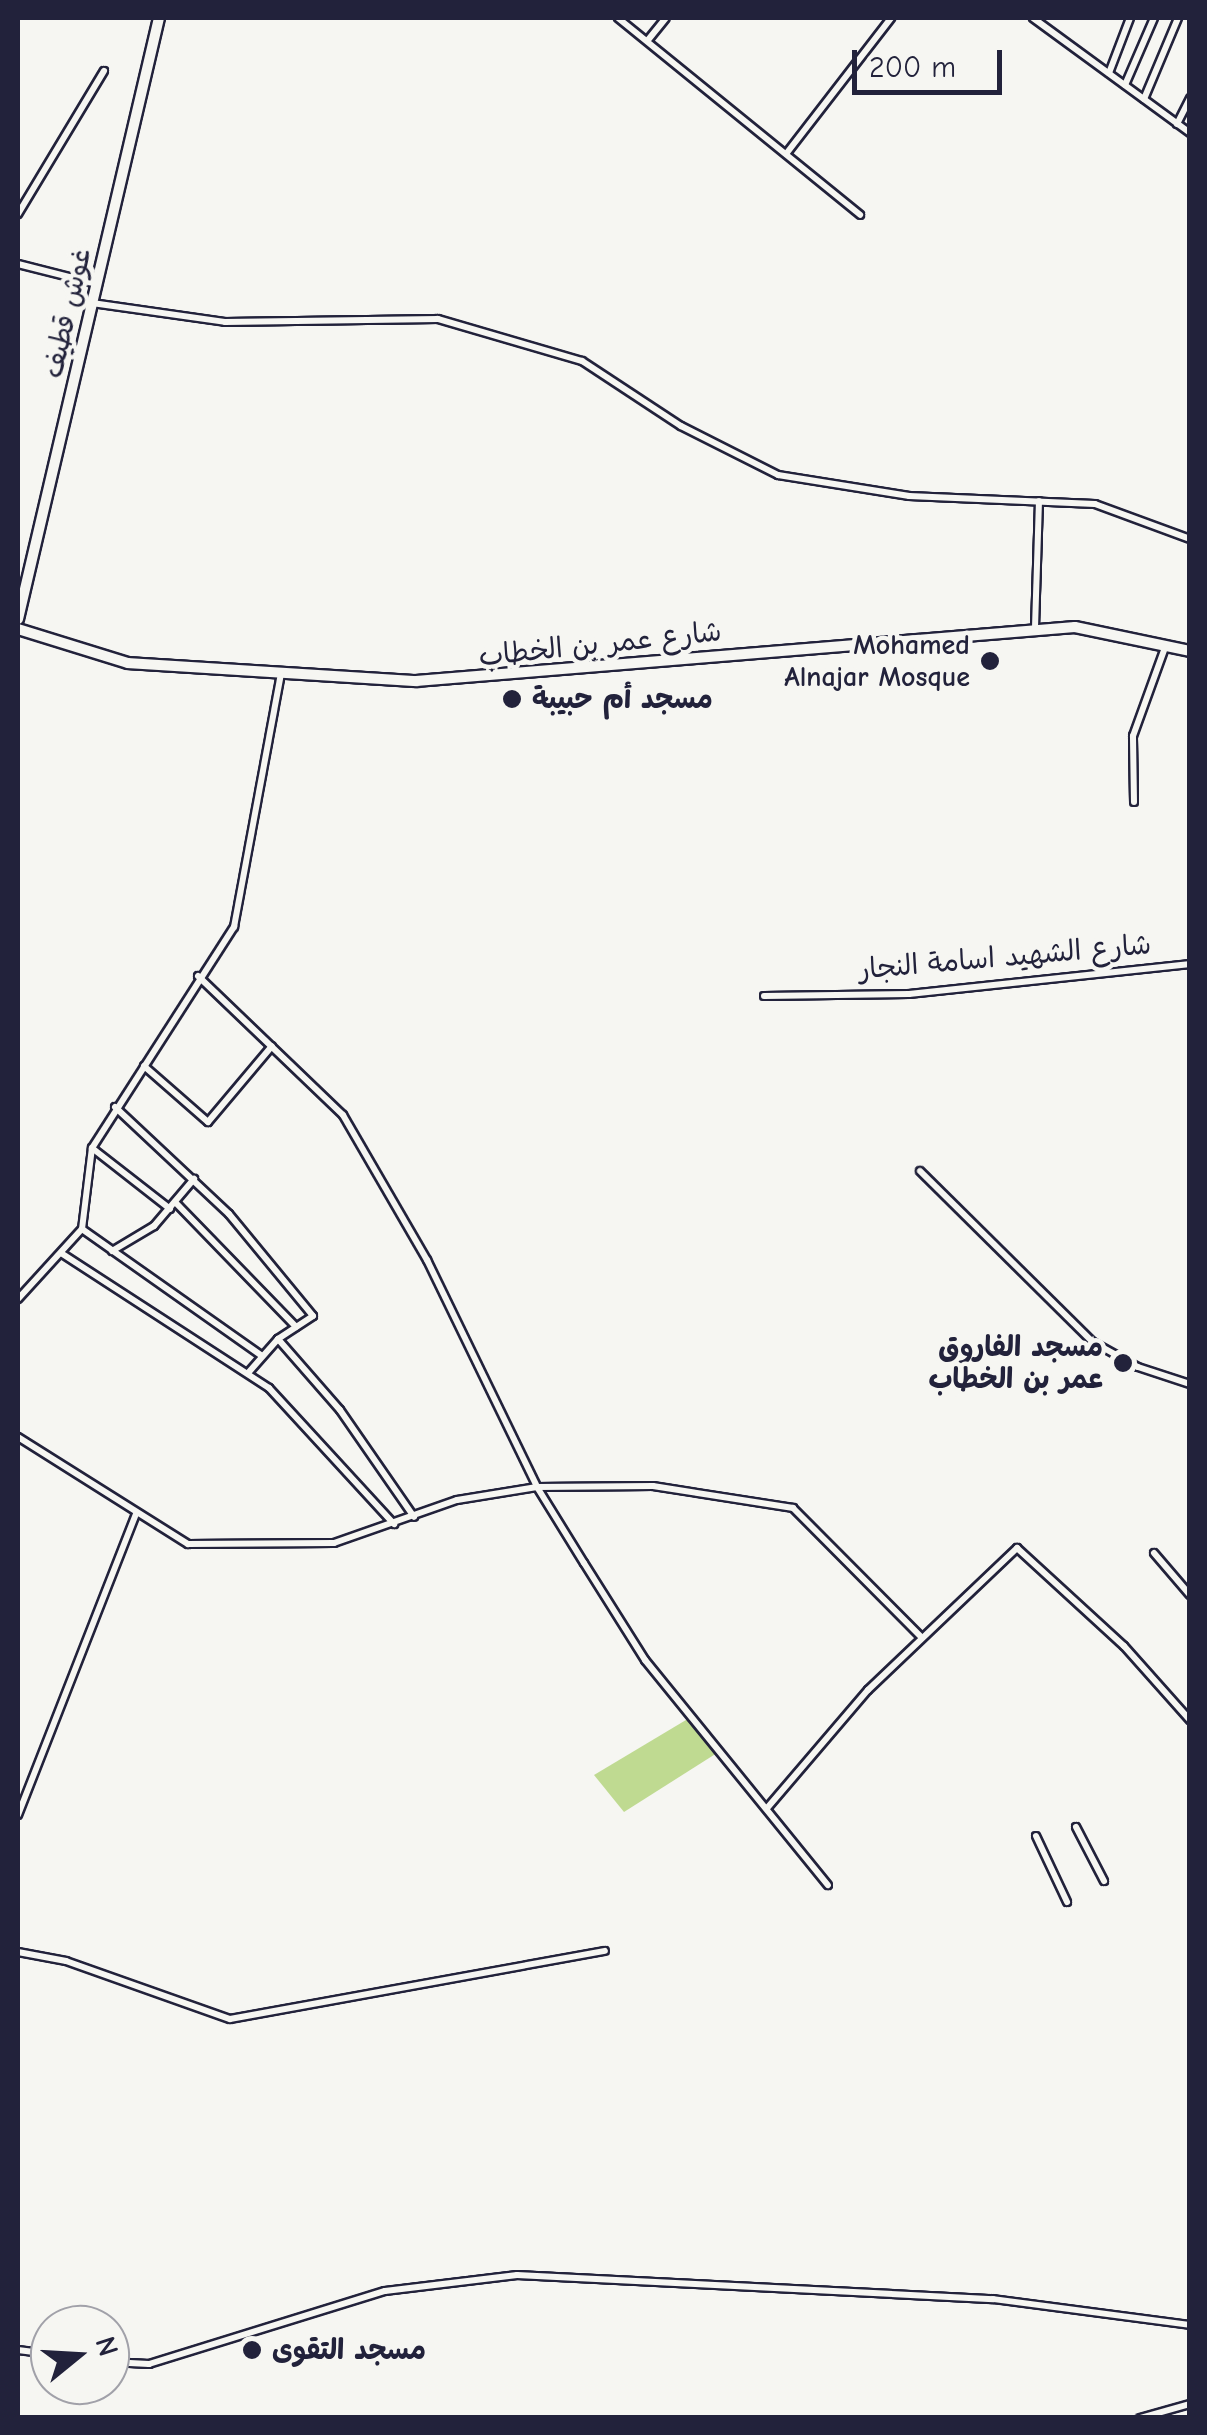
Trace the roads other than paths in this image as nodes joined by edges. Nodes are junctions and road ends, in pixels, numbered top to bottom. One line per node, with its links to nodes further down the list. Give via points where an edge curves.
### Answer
1 (159, 18): 21 (main road, غوش قطيف)
2 (666, 18): 9 (street)
3 (891, 18): 17 (street)
4 (1033, 18): 11 (street)
5 (1130, 18): 11 (street)
6 (1154, 18): 12 (street)
7 (1178, 18): 13 (street)
8 (624, 19): 9 (street)
9 (648, 40): 17 (street)
10 (104, 71): 18 (street)
11 (1109, 73): 12 (street)
12 (1125, 85): 13 (street)
13 (1144, 98): 15 (street)
14 (1190, 98): 15 (street)
15 (1177, 124): 16 (street)
16 (1190, 133)
17 (786, 154): 19 (street)
18 (18, 214)
19 (860, 215)
20 (18, 264): 21 (street)
21 (97, 284): 22 (main road, غوش قطيف)
22 (92, 303): 23 (street, via 225,322 438,320 582,361 668,418 778,475 850,490); 25 (main road, غوش قطيف)
23 (1039, 502): 24 (street, via 1095,504); 26 (street)
24 (1190, 539)
25 (18, 619)
26 (1034, 628): 28 (main road, شارع عمر بن الخطاب, via 1093,628); 30 (main road, شارع عمر بن الخطاب, via 470,680)
27 (18, 629): 30 (main road, شارع عمر بن الخطاب, via 128,663)
28 (1167, 644): 29 (main road, شارع عمر بن الخطاب); 31 (street, via 1133,736)
29 (1190, 651)
30 (282, 674): 33 (street, via 234,927)
31 (1134, 802)
32 (1190, 964): 34 (street, شارع الشهيد اسامة النجار, via 909,994)
33 (198, 976): 35 (street); 36 (street)
34 (764, 996)
35 (272, 1046): 36 (street, via 208,1122); 52 (street, via 343,1114 426,1260)
36 (144, 1066): 37 (street)
37 (115, 1107): 38 (street); 40 (street)
38 (92, 1148): 41 (street); 42 (street)
39 (920, 1171): 50 (street, via 1093,1342)
40 (194, 1179): 41 (street); 46 (street, via 313,1316)
41 (173, 1205): 43 (street); 46 (street)
42 (82, 1229): 43 (street); 44 (street)
43 (112, 1251): 48 (street)
44 (62, 1252): 45 (street, via 38,1270); 49 (street)
45 (18, 1300)
46 (296, 1327): 47 (street)
47 (278, 1340): 48 (street); 54 (street, via 340,1410)
48 (262, 1356): 49 (street)
49 (248, 1373): 55 (street)
50 (1190, 1384)
51 (18, 1438): 53 (street)
52 (537, 1487): 54 (street, via 456,1500); 58 (street, via 653,1486 792,1508); 60 (street, via 645,1660)
53 (136, 1514): 55 (street, via 188,1544 334,1544); 61 (street)
54 (414, 1518): 55 (street)
55 (394, 1524)
56 (1154, 1553): 57 (street)
57 (1190, 1595)
58 (920, 1636): 59 (street, via 965,1604 1017,1548 1124,1646); 60 (street)
59 (1190, 1720)
60 (768, 1807): 65 (street)
61 (18, 1815)
62 (1076, 1827): 64 (street)
63 (1036, 1836): 66 (street)
64 (1104, 1882)
65 (828, 1885)
66 (1067, 1902)
67 (605, 1951): 68 (street, via 230,2019 66,1960)
68 (18, 1952)
69 (1190, 2325): 70 (street, via 993,2298 517,2274 385,2291 149,2364)
70 (130, 2363)
71 (1190, 2404): 72 (street)
72 (1140, 2418)

